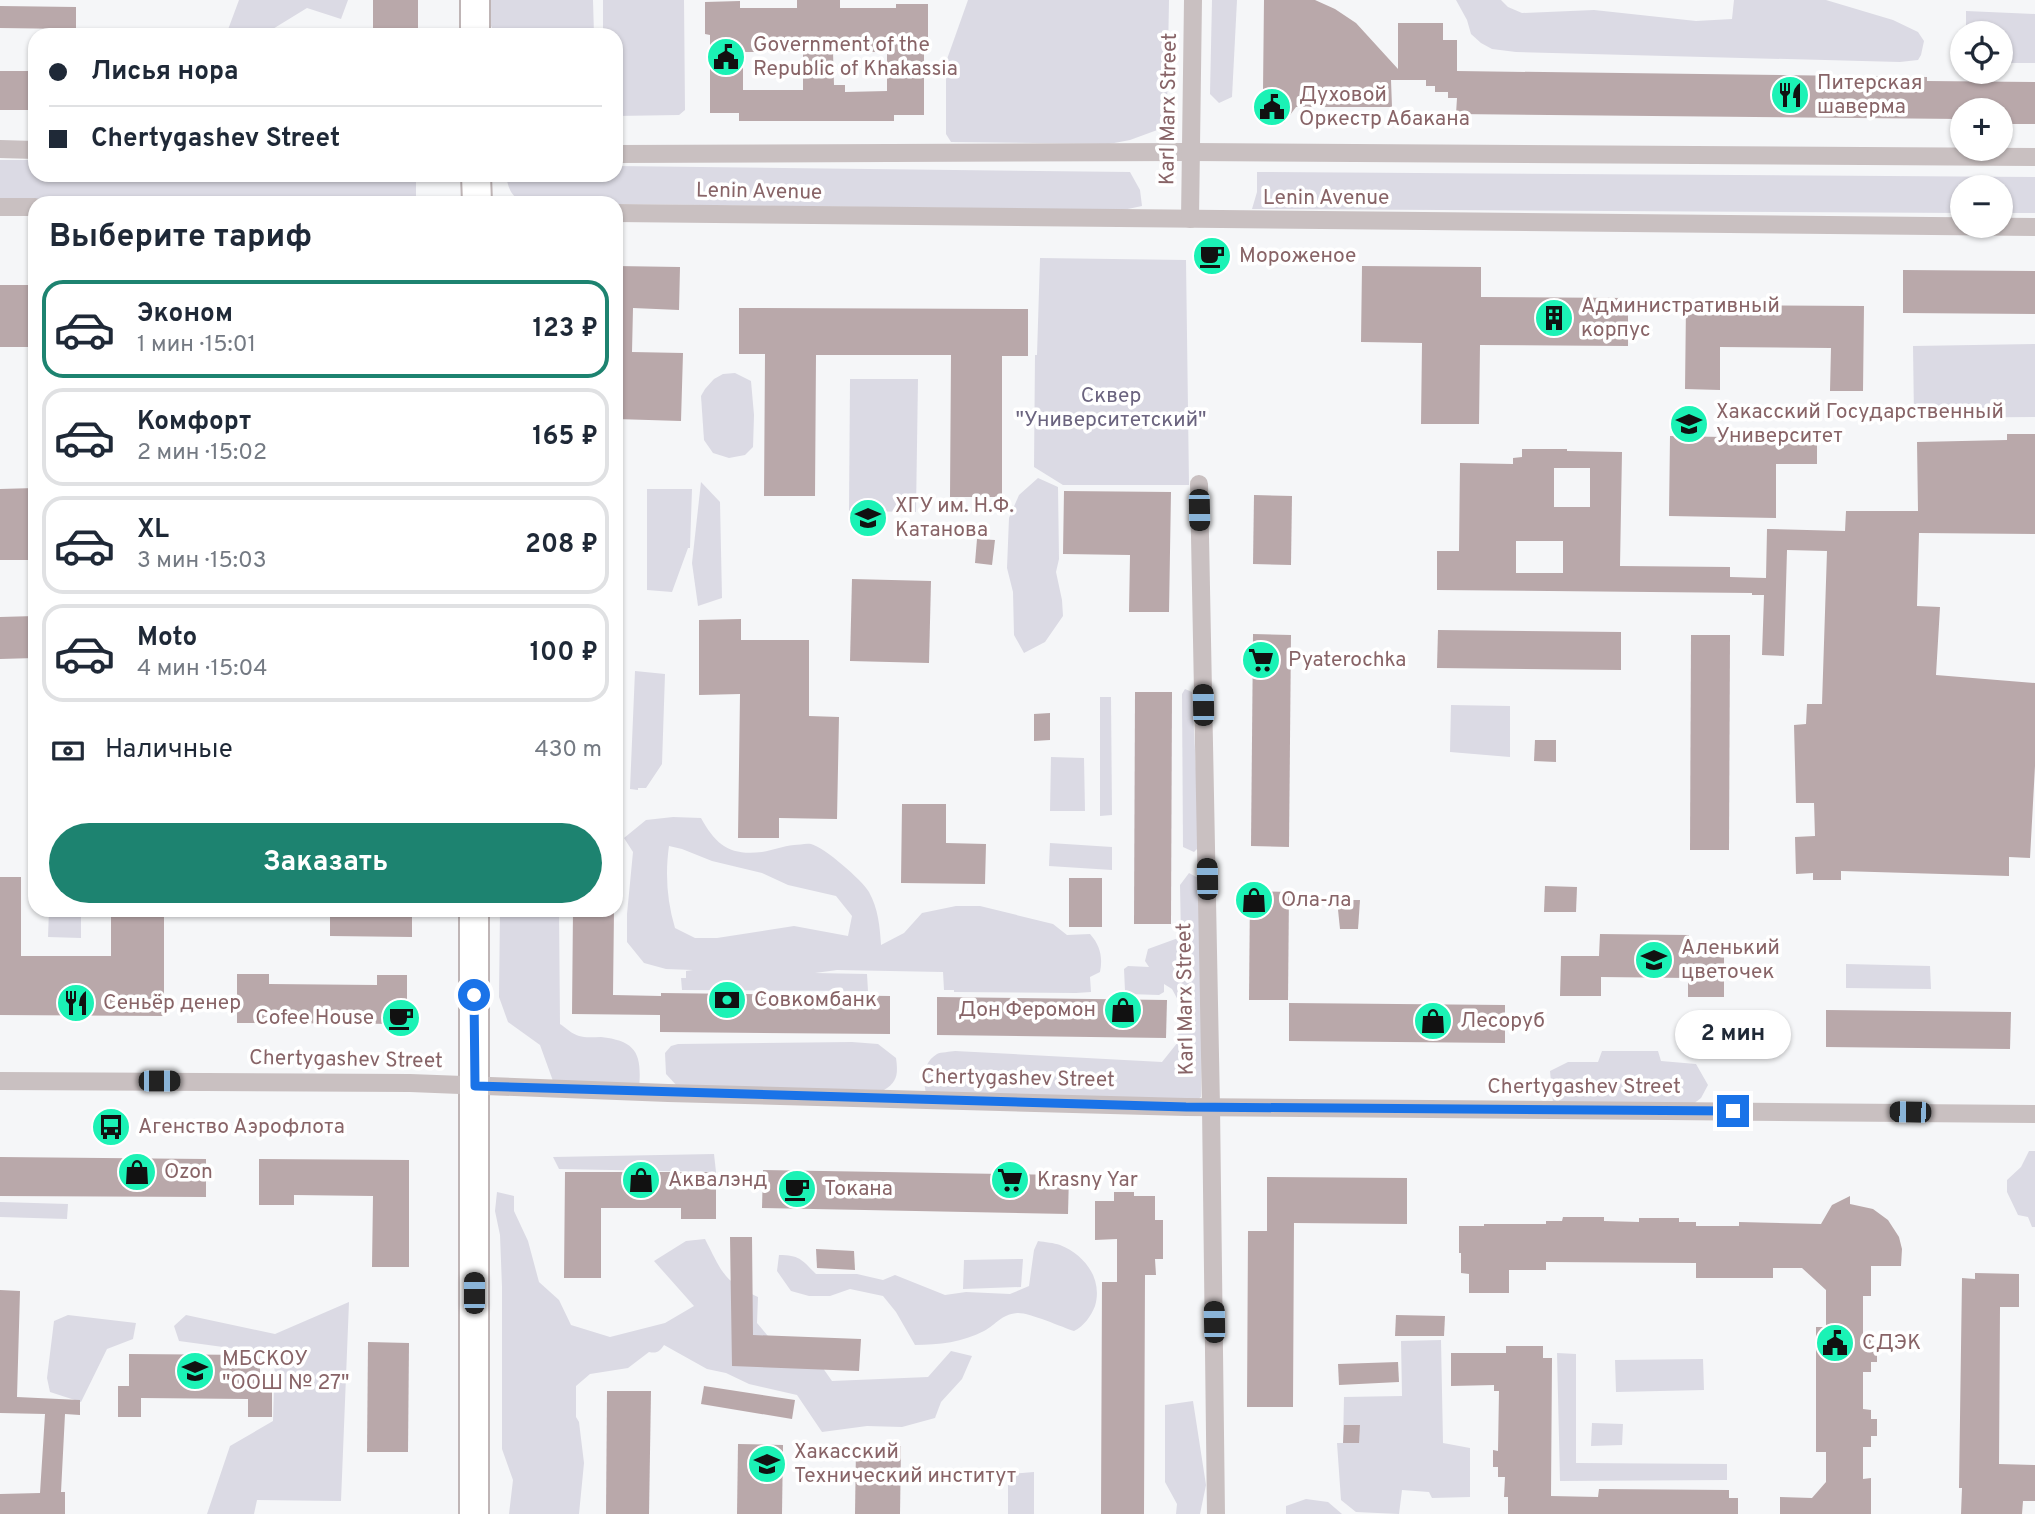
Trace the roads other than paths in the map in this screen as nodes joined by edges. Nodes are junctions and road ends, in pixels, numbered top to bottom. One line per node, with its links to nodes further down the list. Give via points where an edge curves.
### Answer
1 (475, 0): 3 (main road)
2 (1193, 0): 6 (street, Karl Marx Street)
3 (475, 28)
4 (0, 149): 5 (street)
5 (28, 150)
6 (1191, 152): 7 (street, Lenin Avenue); 8 (street, Lenin Avenue); 12 (street, Karl Marx Street)
7 (623, 154)
8 (2035, 157)
9 (0, 207): 10 (street)
10 (28, 207)
11 (623, 213): 12 (street, Lenin Avenue)
12 (1190, 219): 13 (street, Lenin Avenue)
13 (2035, 227)
14 (1199, 484): 18 (street, Karl Marx Street)
15 (474, 917): 17 (main road)
16 (0, 1081): 17 (street, Chertygashev Street)
17 (475, 1086): 18 (street, Chertygashev Street); 20 (main road)
18 (1211, 1107): 19 (street, Chertygashev Street); 21 (street, Karl Marx Street)
19 (2035, 1114)
20 (474, 1514)
21 (1216, 1514)

